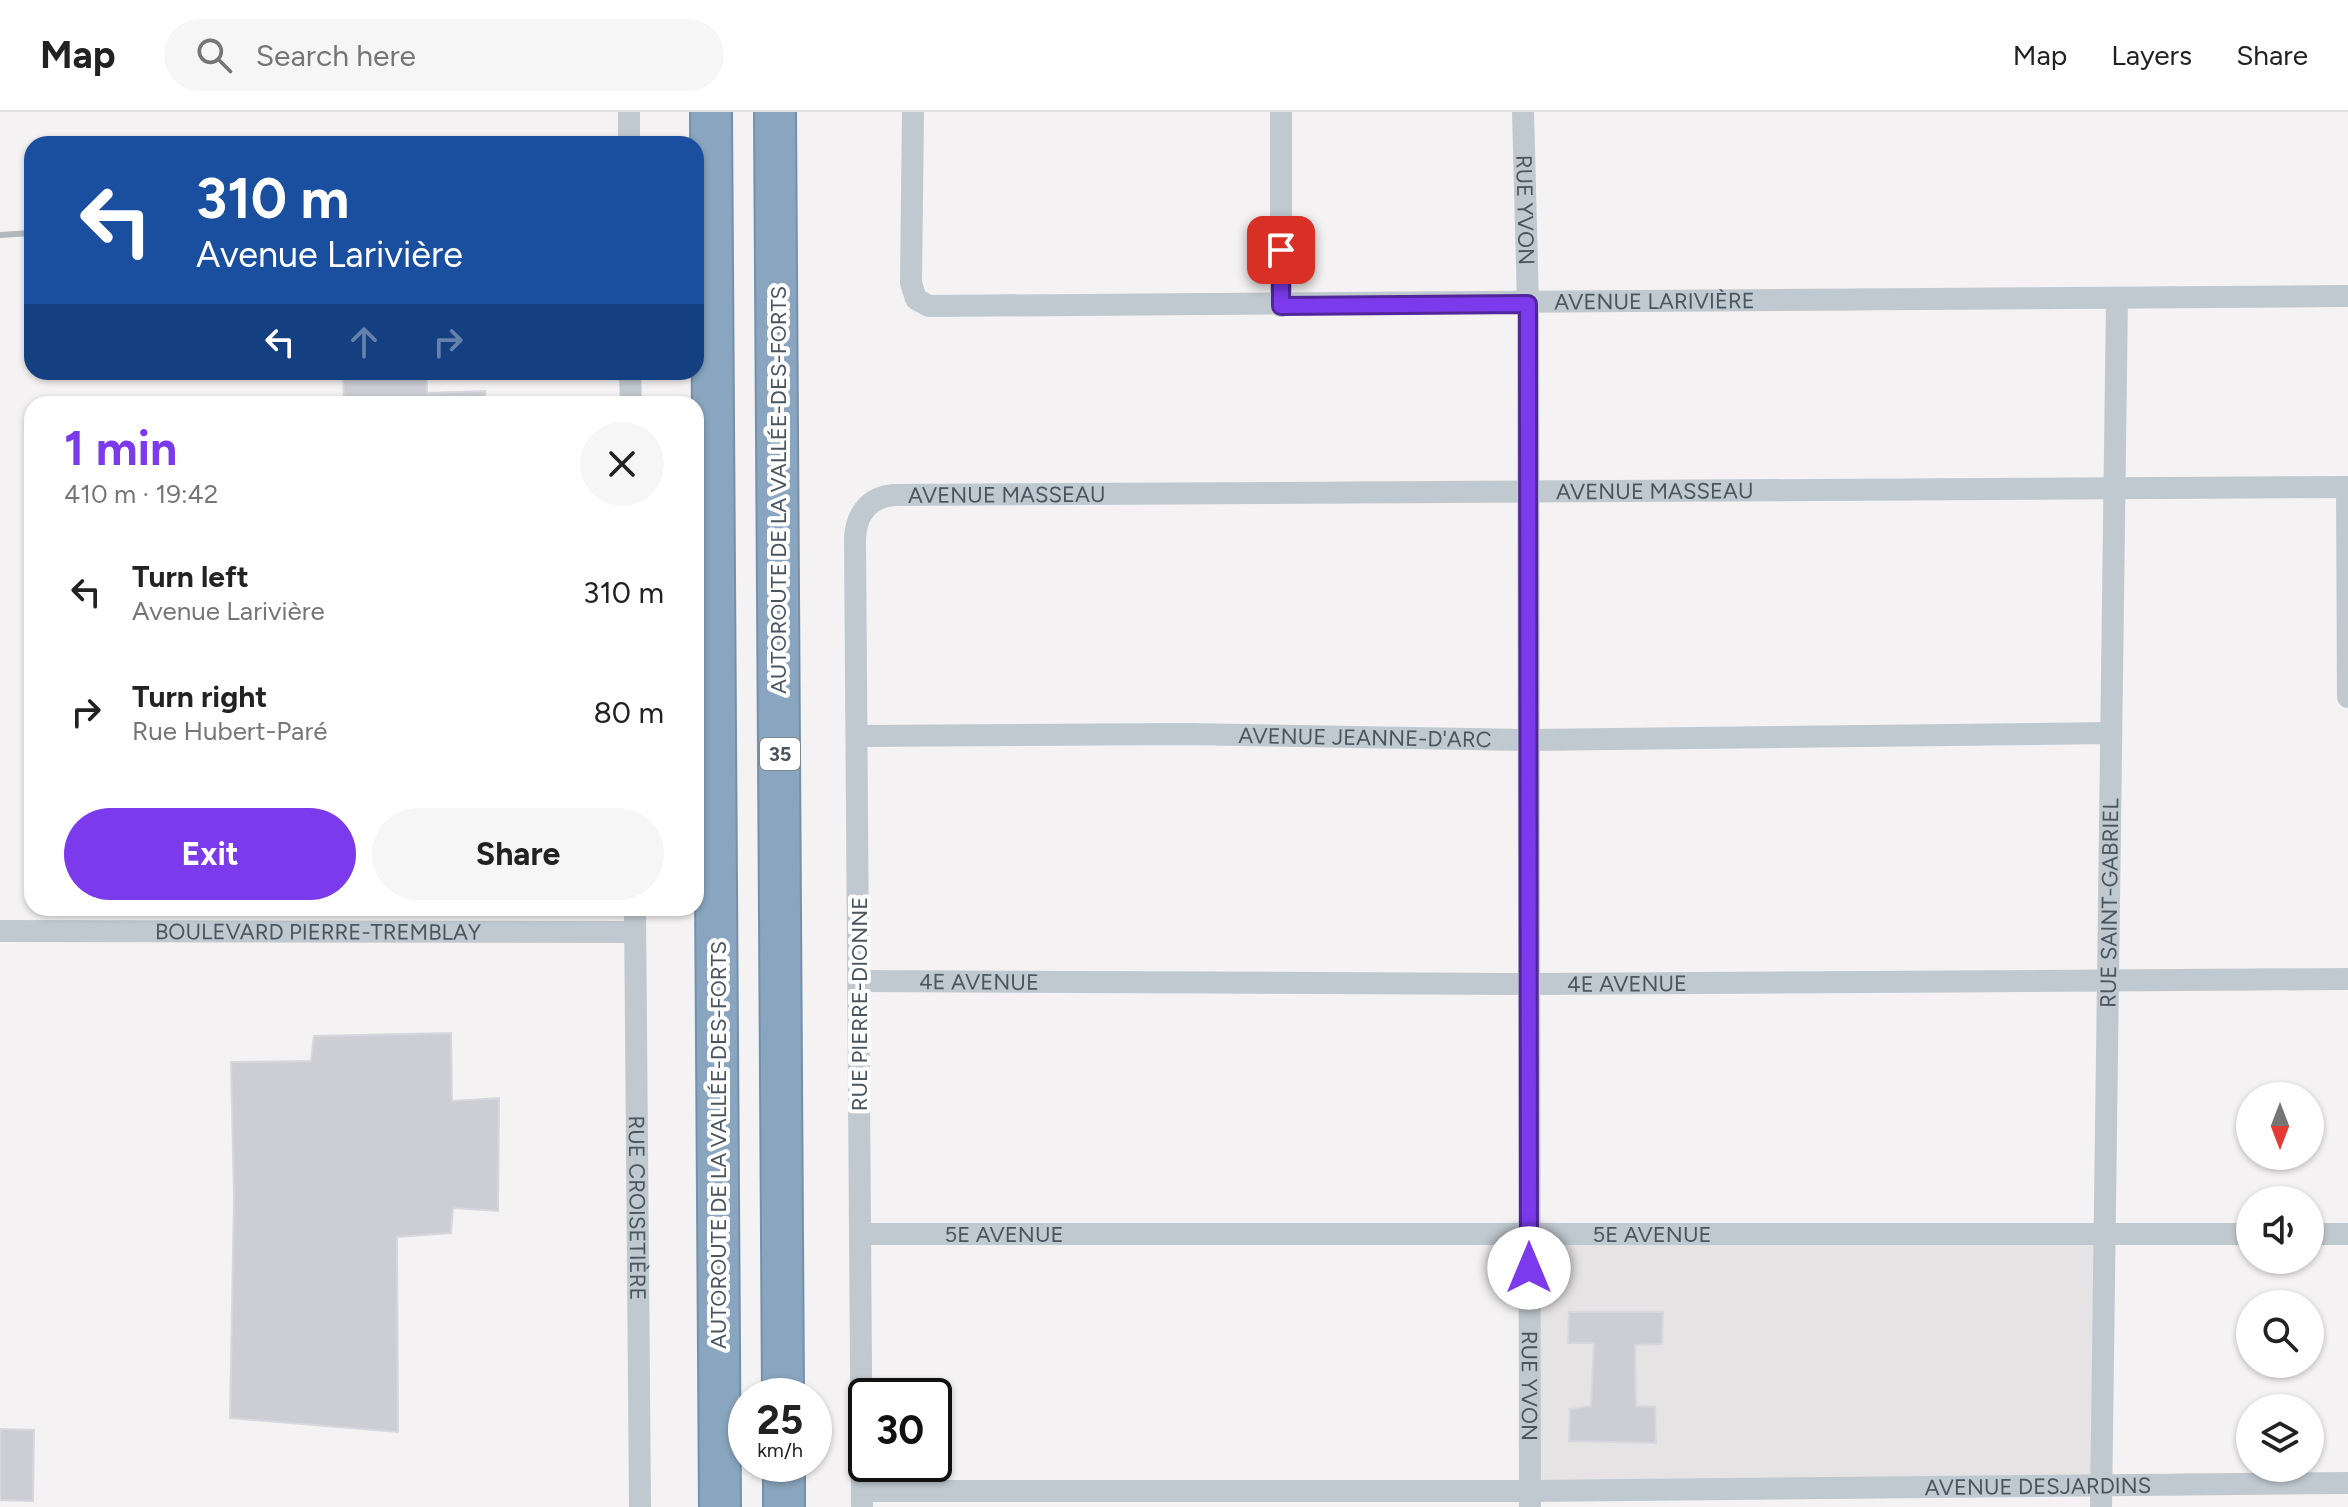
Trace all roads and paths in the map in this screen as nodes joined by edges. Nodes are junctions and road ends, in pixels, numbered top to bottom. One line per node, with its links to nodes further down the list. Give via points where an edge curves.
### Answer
1 (629, 112): 7 (street)
2 (711, 112): 40 (highway, AUTOROUTE DE LA VALLÉE-DES-FORTS)
3 (775, 112): 33 (highway, AUTOROUTE DE LA VALLÉE-DES-FORTS / 35)
4 (913, 112): 11 (street, AVENUE LARIVIÈRE, via 910,272 916,299 929,306)
5 (1281, 112): 11 (street)
6 (1523, 112): 10 (street, RUE YVON)
7 (629, 136)
8 (2348, 296): 9 (street, AVENUE LARIVIÈRE)
9 (2117, 298): 10 (street, AVENUE LARIVIÈRE); 13 (street, RUE SAINT-GABRIEL)
10 (1528, 304): 11 (street, AVENUE LARIVIÈRE); 14 (street, RUE YVON)
11 (1281, 306)
12 (2347, 487): 13 (street, AVENUE MASSEAU); 16 (street)
13 (2115, 488): 14 (street, AVENUE MASSEAU); 17 (street, RUE SAINT-GABRIEL)
14 (1529, 494): 15 (street, AVENUE MASSEAU, via 894,495); 19 (street, RUE YVON)
15 (869, 504): 18 (street, RUE PIERRE-DIONNE, via 856,528)
16 (2348, 697)
17 (2111, 733): 19 (street, AVENUE JEANNE-D'ARC); 25 (street, RUE SAINT-GABRIEL)
18 (857, 736): 19 (street, AVENUE JEANNE-D'ARC); 24 (street, RUE PIERRE-DIONNE)
19 (1529, 740): 26 (street, RUE YVON)
20 (635, 916): 22 (street, RUE CROISETIÈRE)
21 (0, 931): 22 (street, BOULEVARD PIERRE-TREMBLAY)
22 (635, 932): 39 (street, RUE CROISETIÈRE)
23 (2348, 979): 25 (street, 4E AVENUE)
24 (859, 981): 26 (street, 4E AVENUE); 27 (street, RUE PIERRE-DIONNE)
25 (2108, 982): 26 (street, 4E AVENUE); 28 (street, RUE SAINT-GABRIEL)
26 (1529, 984): 32 (street, RUE YVON)
27 (860, 1234): 32 (street, 5E AVENUE); 37 (street, RUE PIERRE-DIONNE)
28 (2105, 1234): 29 (street, 5E AVENUE); 32 (street, 5E AVENUE); 36 (street, RUE SAINT-GABRIEL)
29 (2236, 1234)
30 (2324, 1234): 31 (street)
31 (2348, 1234)
32 (1529, 1237): 38 (street, RUE YVON)
33 (783, 1378)
34 (784, 1482): 41 (highway)
35 (2348, 1483): 36 (street, AVENUE DESJARDINS)
36 (2101, 1496): 38 (street, AVENUE DESJARDINS)
37 (862, 1499): 38 (street, AVENUE DESJARDINS)
38 (1530, 1499)
39 (640, 1507)
40 (720, 1507)
41 (784, 1507)

